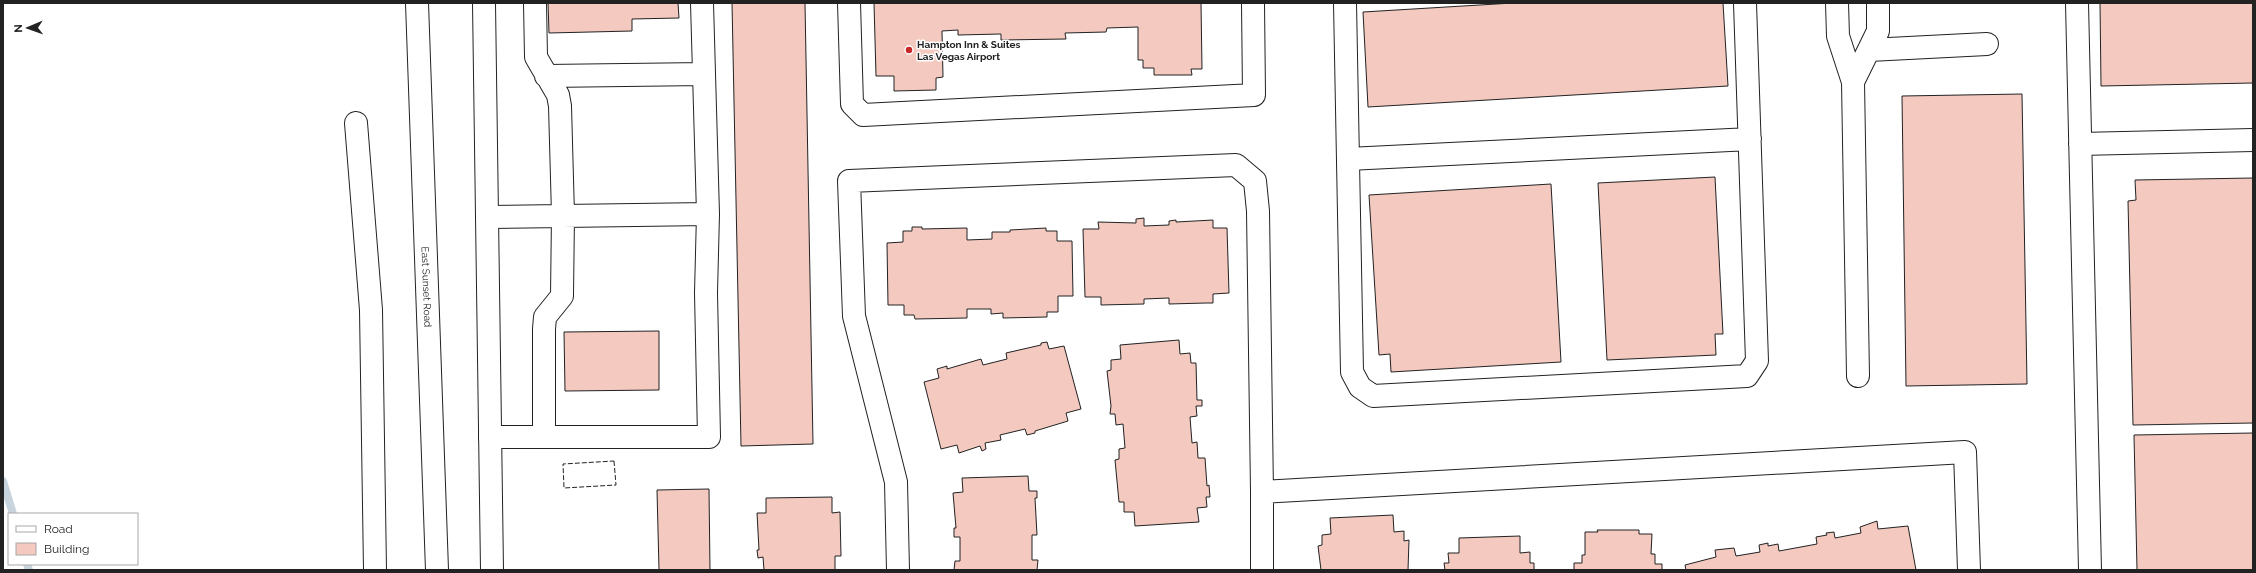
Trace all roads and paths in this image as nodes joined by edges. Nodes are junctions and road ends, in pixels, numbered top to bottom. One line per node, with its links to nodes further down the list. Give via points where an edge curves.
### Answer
1 (416, 3): 30 (main road, East Sunset Road)
2 (484, 3): 24 (main road)
3 (535, 3): 15 (main road, via 536,56)
4 (702, 3): 14 (main road)
5 (849, 3): 6 (main road, via 852,104 863,115 1254,95)
6 (1253, 3)
7 (1345, 3): 21 (main road)
8 (1746, 3): 18 (main road)
9 (1837, 3): 16 (main road, via 1838,36)
10 (1878, 3): 13 (main road, via 1878,31)
11 (2077, 3): 20 (main road)
12 (1987, 44): 13 (main road)
13 (1869, 50): 16 (main road)
14 (704, 74): 15 (main road); 22 (main road)
15 (546, 76): 23 (main road, via 558,95 560,106)
16 (1853, 82): 25 (main road)
17 (356, 123): 29 (main road, via 371,310)
18 (1750, 139): 21 (main road); 21 (main road, via 1757,361 1747,376 1373,396 1360,387 1352,372)
19 (2253, 140): 20 (main road)
20 (2080, 144): 35 (main road)
21 (1348, 159)
22 (708, 214): 23 (main road); 27 (main road, via 706,293 709,437)
23 (563, 216): 24 (main road); 27 (main road, via 562,296 545,317)
24 (487, 217): 26 (main road)
25 (1858, 376)
26 (490, 437): 27 (main road); 31 (main road)
27 (544, 437)
28 (1262, 492): 32 (main road, via 1257,204 1255,181 1236,165 849,181 854,316 896,482); 33 (main road); 34 (main road, via 1965,452)
29 (375, 570)
30 (437, 570)
31 (492, 570)
32 (898, 570)
33 (1262, 570)
34 (1969, 570)
35 (2090, 570)

